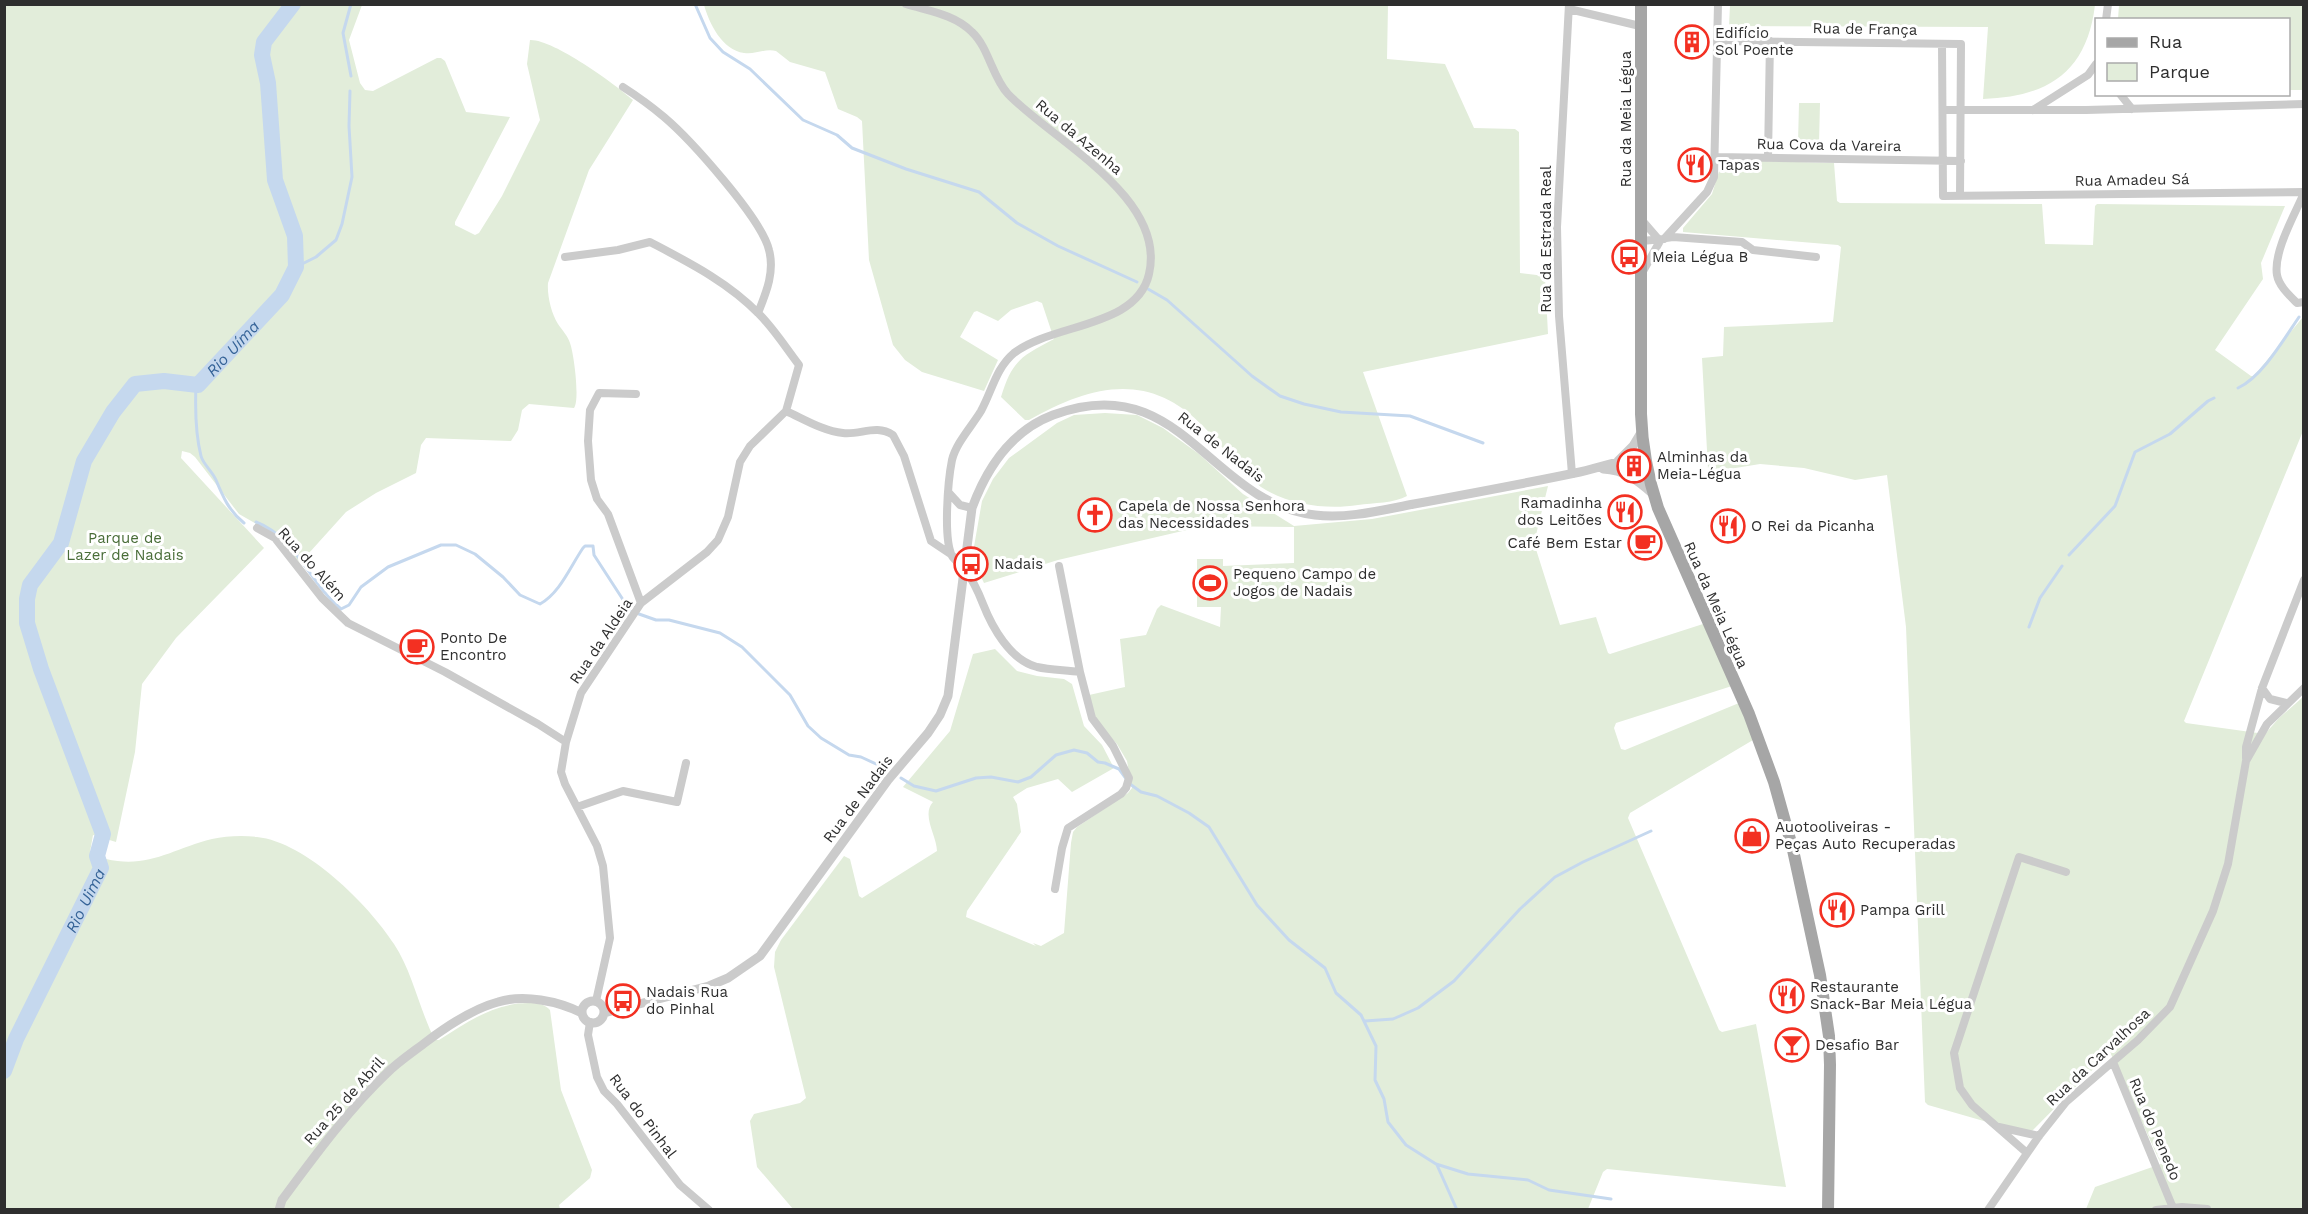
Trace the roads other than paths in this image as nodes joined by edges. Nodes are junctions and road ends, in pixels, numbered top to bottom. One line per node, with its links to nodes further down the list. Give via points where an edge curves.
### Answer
1 (906, 4): 37 (street, Rua da Azenha, via 947,16 972,32 1006,92 1112,180 1139,214 1150,244 1149,274 1139,297 1121,311 1029,344 1003,364 982,409 952,458)
2 (1641, 4): 5 (main road, Rua da Meia Légua)
3 (1718, 4): 6 (street)
4 (1569, 7): 5 (street); 36 (street, Rua da Estrada Real, via 1557,227 1559,316)
5 (1640, 26): 23 (main road, Rua da Meia Légua)
6 (1717, 41): 7 (street, Rua de França); 17 (street)
7 (1770, 41): 8 (street, Rua de França); 18 (street)
8 (1942, 44): 14 (street); 15 (street, via 1961,44)
9 (2095, 66): 16 (street, via 2088,75)
10 (623, 87): 30 (street, via 688,140 738,198 758,228 770,250 771,276)
11 (2122, 96): 13 (street)
12 (2304, 104): 13 (street)
13 (2132, 109): 16 (street)
14 (1944, 110): 15 (street); 19 (street)
15 (1961, 111): 16 (street); 20 (street)
16 (2031, 111)
17 (1715, 157): 18 (street, Rua Cova da Vareira); 24 (street, via 1714,177 1707,192)
18 (1768, 157): 19 (street, Rua Cova da Vareira)
19 (1943, 161): 20 (street, Rua Cova da Vareira); 22 (street, via 1943,196)
20 (1961, 161): 22 (street)
21 (2304, 192): 22 (street, Rua Amadeu Sá); 29 (street, via 2277,262 2277,276 2284,290)
22 (1960, 196)
23 (1641, 219): 24 (street); 25 (main road, Rua da Meia Légua)
24 (1660, 243): 25 (street); 27 (street, via 1673,237 1742,242 1753,250); 28 (street)
25 (1641, 245): 28 (main road, Rua da Meia Légua)
26 (565, 257): 30 (street, via 650,242 702,269)
27 (1816, 257)
28 (1641, 276): 33 (main road, Rua da Meia Légua)
29 (2300, 302)
30 (758, 313): 32 (street, via 799,365)
31 (636, 394): 45 (street, via 599,393 590,410 588,441 591,480 597,499 608,514)
32 (786, 411): 41 (street, via 844,434 879,429 893,435 904,456 931,541); 45 (street, Rua da Aldeia, via 750,446 740,462 728,517 717,540)
33 (1642, 431): 34 (street); 35 (main road, Rua da Meia Légua)
34 (1618, 467): 35 (street, Rua de Nadais, via 1641,475); 35 (street, Rua de Nadais, via 1633,459); 36 (street, Rua de Nadais); 38 (street, Rua de Nadais)
35 (1647, 468): 38 (main road, Rua da Meia Légua)
36 (1572, 474): 39 (street, Rua de Nadais, via 1353,515 1314,515 1284,507 1247,488 1175,428 1153,415 1103,405 1074,408 1046,418 1011,442 992,464)
37 (949, 493): 39 (street, via 960,505); 41 (street, Rua da Azenha, via 947,529)
38 (1653, 494): 67 (main road, Rua da Meia Légua, via 1749,714 1793,850 1829,1036)
39 (972, 508): 43 (street, Rua de Nadais)
40 (257, 528): 50 (street, Rua do Além, via 275,538 322,598 348,623 445,672)
41 (952, 555): 43 (street)
42 (1059, 566): 46 (street)
43 (964, 568): 46 (street, via 975,584 990,623 1010,651 1035,667); 58 (street, Rua de Nadais, via 948,696 940,715 760,956 728,978)
44 (2304, 580): 47 (street)
45 (641, 603): 50 (street, Rua da Aldeia, via 581,693)
46 (1080, 672): 55 (street, via 1092,718 1113,746 1129,778 1121,794 1068,828)
47 (2262, 688): 49 (street, via 2270,699); 51 (street)
48 (2304, 688): 49 (street, Rua da Carvalhosa)
49 (2286, 703): 51 (street, Rua da Carvalhosa, via 2267,724)
50 (566, 742): 53 (street, Rua da Aldeia, via 561,772)
51 (2246, 761): 60 (street, Rua da Carvalhosa, via 2228,864 2175,996 2170,1007)
52 (686, 763): 53 (street, via 677,802 624,791)
53 (577, 807): 56 (street, Rua da Aldeia, via 603,866 610,938)
54 (2066, 872): 61 (street, via 2019,857 1954,1053 1960,1088 1979,1112)
55 (1055, 889)
56 (596, 1001): 57 (street, via 585,1004); 58 (street)
57 (582, 1013): 59 (street); 65 (street, Rua 25 de Abril, via 537,999 499,1001 442,1030 387,1072 319,1149)
58 (604, 1013): 59 (street, via 597,1022)
59 (590, 1022): 66 (street, Rua do Pinhal, via 588,1035 604,1091 680,1185)
60 (2112, 1062): 62 (street, Rua da Carvalhosa, via 2066,1102); 64 (street, Rua do Penedo)
61 (1998, 1127): 62 (street); 63 (street)
62 (2039, 1136): 63 (street, Rua da Carvalhosa)
63 (2027, 1153): 68 (street, Rua da Carvalhosa)
64 (2173, 1208): 69 (street); 70 (street)
65 (279, 1209)
66 (709, 1209)
67 (1828, 1209)
68 (1988, 1209)
69 (2156, 1209)
70 (2207, 1209)

